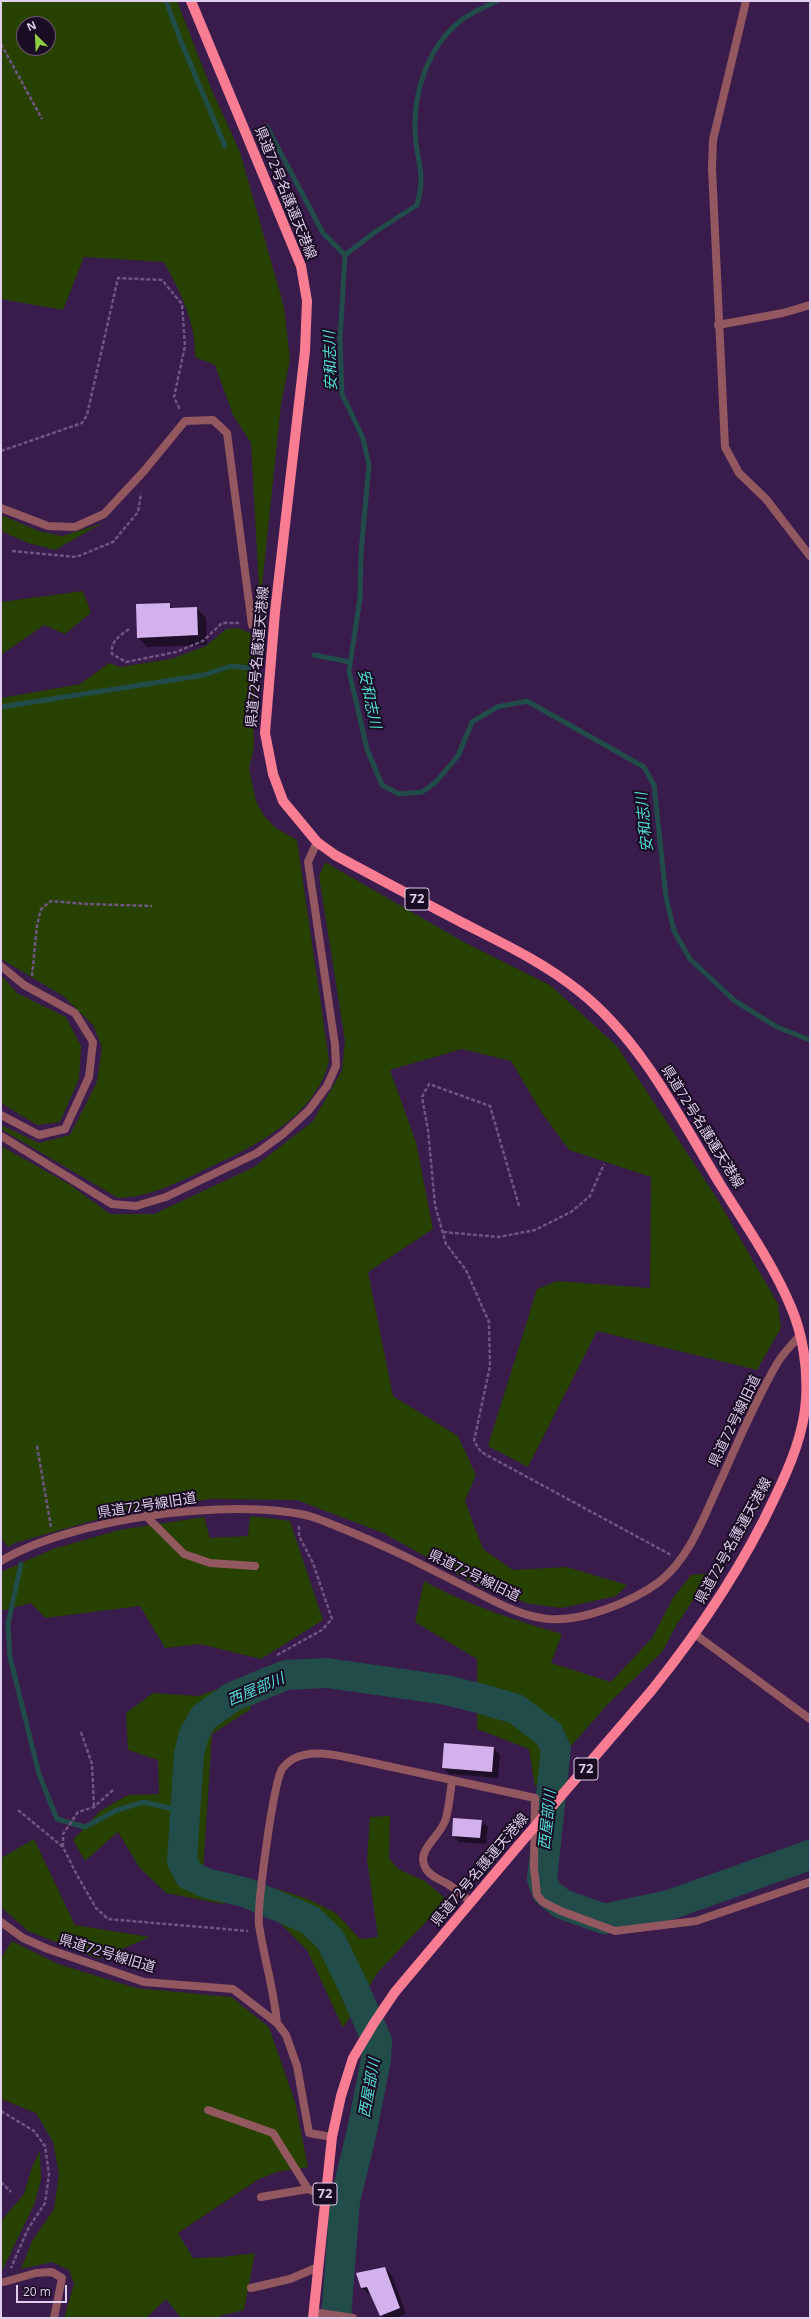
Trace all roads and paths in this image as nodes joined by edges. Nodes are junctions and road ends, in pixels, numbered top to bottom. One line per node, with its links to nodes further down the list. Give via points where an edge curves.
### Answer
1 (191, 1): 13 (main road, 県道72号名護運天港線 / 72, via 301,266 307,302 305,351 276,597 265,733 273,774 283,801)
2 (746, 1): 6 (street, via 713,140)
3 (1, 44): 4 (path)
4 (42, 118)
5 (810, 305): 6 (street, via 783,313)
6 (718, 325): 10 (street, via 724,447 739,473 766,499)
7 (185, 420): 8 (path, via 174,397 184,346 182,304 162,280 118,278 87,415 82,423); 9 (street, via 144,471 104,514 74,527 48,526); 11 (street, via 213,420 227,433)
8 (1, 451)
9 (1, 508)
10 (810, 556)
11 (252, 625): 12 (path, via 222,623 204,641 176,652 126,662 112,654 111,646)
12 (129, 629)
13 (317, 842): 18 (street, via 308,862 336,1066 327,1086 309,1110 257,1153 166,1197 136,1206 112,1204); 22 (main road, 県道72号名護運天港線 / 72, via 335,855 388,884 539,962 579,991 615,1023 658,1082 771,1266 792,1309)
14 (152, 906): 16 (path, via 51,901 41,909 37,925)
15 (1, 966): 16 (street)
16 (30, 988): 17 (street, via 75,1013 93,1042 89,1077 65,1129 39,1135)
17 (1, 1116)
18 (1, 1136)
19 (604, 1164): 21 (path, via 590,1196 571,1212 535,1230 498,1236)
20 (519, 1206): 21 (path, via 490,1106 429,1084 422,1097 428,1130 435,1205)
21 (443, 1232): 27 (path, via 446,1244 466,1270 489,1322 490,1366 474,1441 481,1452)
22 (800, 1335): 27 (street, 県道72号線旧道, via 779,1361 696,1534); 30 (main road, 県道72号名護運天港線 / 72, via 806,1373 806,1401 794,1454 763,1522)
23 (37, 1446): 26 (path)
24 (299, 1515): 25 (street, 県道72号線旧道, via 260,1509 204,1510); 27 (street, 県道72号線旧道, via 375,1541 516,1612 550,1619 586,1615 610,1608 660,1581); 31 (path, via 299,1536 313,1563 332,1619 322,1630)
25 (146, 1516): 26 (street, 県道72号線旧道); 29 (street, via 184,1554 210,1563)
26 (53, 1538): 28 (street, 県道72号線旧道)
27 (680, 1560)
28 (1, 1561)
29 (256, 1566)
30 (696, 1635): 32 (street); 40 (main road, 県道72号名護運天港線 / 72, bridge)
31 (277, 1655)
32 (810, 1719)
33 (81, 1732): 36 (path, via 92,1764)
34 (452, 1782): 39 (street, via 535,1798 534,1868 537,1895 543,1902 561,1911 615,1931 696,1921); 40 (street, via 446,1819 422,1855 422,1861 432,1876 447,1883); 42 (street, via 329,1754 307,1754 292,1759 282,1770 275,1793 260,1891)
35 (113, 1790): 36 (path)
36 (94, 1807): 38 (path, via 77,1814 64,1833)
37 (18, 1810): 38 (path)
38 (63, 1847): 42 (path, via 96,1908 108,1919)
39 (810, 1882)
40 (471, 1902): 46 (main road, 県道72号名護運天港線 / 72, via 395,1992 361,2043 348,2072)
41 (1, 1922): 43 (street, 県道72号線旧道, via 23,1938 48,1949 144,1982 233,1989)
42 (261, 1932): 43 (street)
43 (277, 2023): 46 (street, 県道72号線旧道, via 286,2036 297,2066 309,2133)
44 (208, 2110): 48 (street, via 273,2133)
45 (1, 2111): 53 (path, via 34,2131 45,2146 49,2175 45,2203 28,2229)
46 (332, 2137): 50 (main road, 県道72号名護運天港線 / 72)
47 (1, 2182): 49 (path)
48 (308, 2189): 50 (street); 51 (street)
49 (10, 2192)
50 (325, 2196): 52 (main road, 県道72号名護運天港線 / 72)
51 (260, 2197)
52 (318, 2267): 54 (street, via 290,2279); 55 (main road, 県道72号名護運天港線 / 72)
53 (4, 2282): 56 (street, via 36,2273 52,2272 62,2278)
54 (251, 2288)
55 (316, 2314): 57 (street)
56 (54, 2318)
57 (353, 2318)

